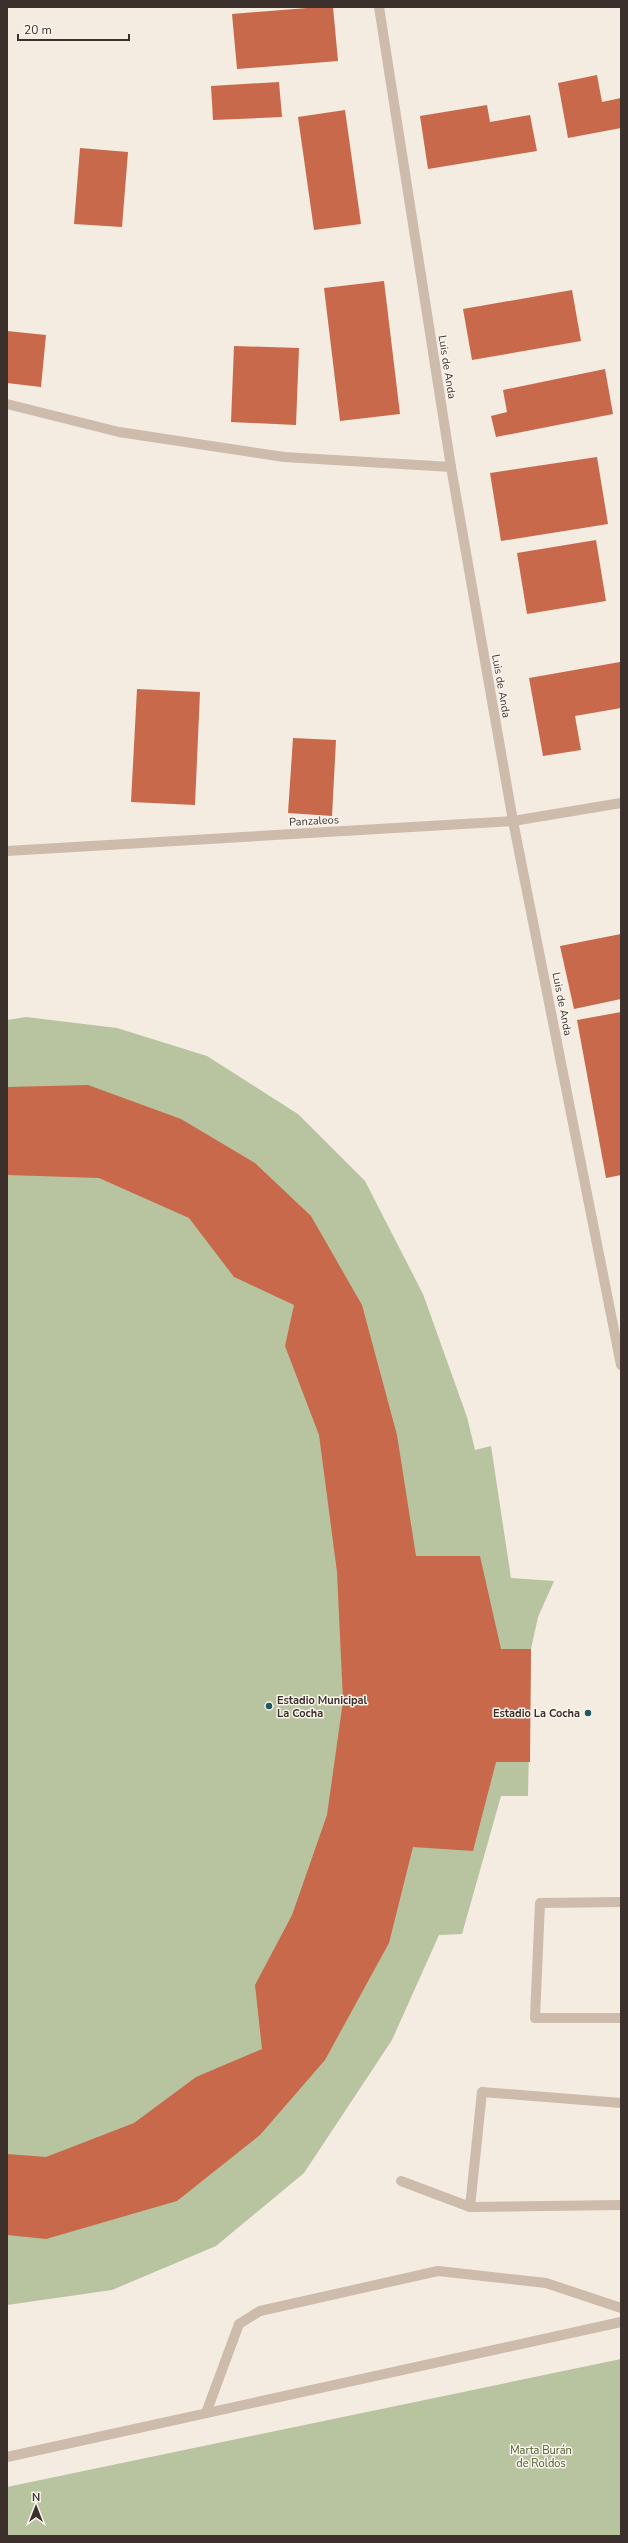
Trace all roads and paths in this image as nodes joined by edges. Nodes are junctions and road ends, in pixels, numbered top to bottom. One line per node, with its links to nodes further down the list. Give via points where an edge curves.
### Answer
1 (379, 7): 3 (street, Luis de Anda)
2 (7, 404): 3 (street, via 119,432 284,457)
3 (450, 467): 5 (street, Luis de Anda)
4 (621, 803): 5 (street, Panzaleos)
5 (513, 822): 6 (street, Panzaleos); 7 (street, Luis de Anda)
6 (7, 851)
7 (618, 1336): 8 (street, Luis de Anda)
8 (621, 1366)
9 (621, 1902): 10 (street, via 540,1903 535,2018)
10 (621, 2018)
11 (621, 2103): 14 (street, via 482,2092)
12 (401, 2181): 14 (street)
13 (621, 2205): 14 (street)
14 (470, 2207)
15 (621, 2308): 17 (street, via 546,2283 438,2271 260,2311 239,2324)
16 (621, 2322): 17 (street)
17 (206, 2413): 18 (street)
18 (7, 2456)

